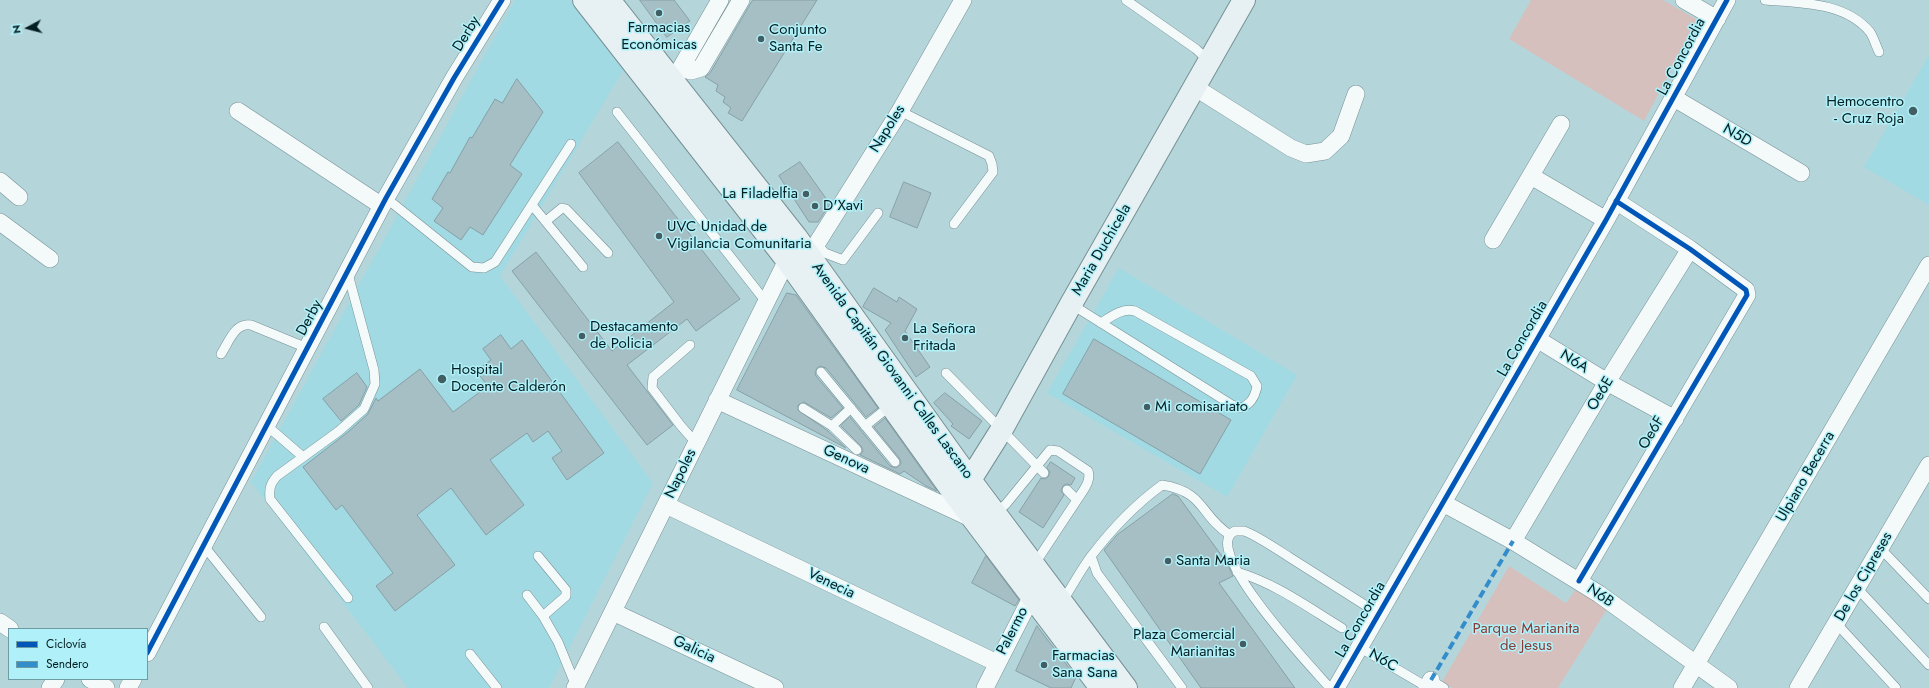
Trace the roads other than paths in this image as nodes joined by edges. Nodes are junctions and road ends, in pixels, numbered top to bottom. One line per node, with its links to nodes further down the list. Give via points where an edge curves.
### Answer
1 (502, 0): 29 (street, Derby, via 454,78)
2 (584, 0): 41 (main road, Avenida Capitán Giovanni Calles Lascano)
3 (609, 0): 15 (main road, Avenida Capitán Giovanni Calles Lascano)
4 (720, 0): 15 (street)
5 (741, 0): 15 (street, via 701,68)
6 (963, 0): 20 (street, Napoles)
7 (1126, 0): 14 (lane, via 1196,49)
8 (1244, 0): 14 (main road, Maria Duchicela)
9 (1684, 0): 12 (street)
10 (1727, 0): 12 (street, La Concordia)
11 (1765, 0): 13 (lane, via 1827,6 1861,22 1871,34)
12 (1716, 19): 18 (street, La Concordia)
13 (1879, 52)
14 (1210, 62): 16 (main road, Maria Duchicela)
15 (676, 75): 38 (main road, Avenida Capitán Giovanni Calles Lascano)
16 (1196, 88): 17 (street, via 1291,148 1306,154 1325,151 1341,136); 46 (main road, Maria Duchicela)
17 (1356, 94)
18 (1674, 98): 24 (street, N5D); 28 (street, La Concordia)
19 (238, 111): 29 (street)
20 (900, 111): 35 (lane, via 989,156 992,172); 38 (street, Napoles)
21 (617, 112): 45 (lane)
22 (1561, 124): 25 (street)
23 (571, 144): 30 (lane)
24 (1801, 173)
25 (1531, 176): 32 (street); 36 (street)
26 (0, 181): 27 (street)
27 (19, 197)
28 (1616, 201): 32 (street, La Concordia); 37 (street)
29 (384, 202): 30 (lane, via 472,267 484,268 495,262); 44 (street, Derby)
30 (532, 205): 33 (lane)
31 (878, 213): 38 (lane, via 843,260)
32 (1606, 220): 48 (street, La Concordia)
33 (546, 221): 39 (lane, via 562,208 566,208); 43 (lane)
34 (0, 222): 40 (street)
35 (954, 224)
36 (1494, 240)
37 (1690, 248): 54 (street, Oe6E); 59 (street, Oe6F, via 1746,290 1746,297)
38 (813, 250): 70 (main road, Avenida Capitán Giovanni Calles Lascano)
39 (608, 253)
40 (50, 259)
41 (787, 260): 45 (street, Napoles); 56 (main road, Avenida Capitán Giovanni Calles Lascano)
42 (1929, 265): 106 (street, Ulpiano Becerra)
43 (583, 267)
44 (347, 273): 50 (street, Derby); 66 (lane, via 374,370 375,384 364,409 339,431)
45 (766, 302): 55 (street, Napoles)
46 (1071, 304): 47 (lane); 63 (main road, Maria Duchicela)
47 (1101, 323): 47 (lane, via 1232,405 1240,408 1246,406 1256,394 1257,386 1251,376 1134,311 1120,312)
48 (1537, 339): 54 (street, N6A); 74 (street, La Concordia)
49 (690, 345): 64 (lane, via 654,377 652,388)
50 (307, 348): 51 (lane, via 245,324 238,326); 60 (street, Derby)
51 (221, 354)
52 (821, 372): 58 (lane)
53 (946, 373): 63 (lane)
54 (1608, 382): 59 (street, N6A); 79 (street, Oe6E)
55 (717, 400): 64 (street, Napoles); 77 (street, Genova)
56 (891, 405): 62 (lane); 72 (main road, Avenida Capitán Giovanni Calles Lascano)
57 (803, 408): 61 (lane)
58 (851, 408): 61 (lane); 62 (lane)
59 (1675, 418): 86 (street, Oe6F)
60 (266, 425): 66 (lane); 80 (street, Derby)
61 (832, 426): 65 (lane)
62 (865, 426): 67 (lane)
63 (1002, 429): 69 (lane); 70 (main road, Maria Duchicela)
64 (696, 443): 75 (street, Napoles)
65 (857, 450)
66 (302, 456): 90 (lane, via 271,483 270,499)
67 (895, 462)
68 (1929, 465): 81 (street, De los Cipreses)
69 (1041, 469): 73 (lane, via 1052,450 1058,451 1088,472 1089,481); 76 (lane)
70 (970, 480): 72 (main road, Maria Duchicela); 76 (main road, Avenida Capitán Giovanni Calles Lascano)
71 (1067, 490): 73 (lane)
72 (956, 496): 77 (main road, Avenida Capitán Giovanni Calles Lascano)
73 (1077, 500): 84 (lane)
74 (1443, 503): 79 (street, N6B); 94 (street, La Concordia)
75 (666, 505): 93 (street, Napoles); 105 (street, Venecia)
76 (996, 514): 84 (main road, Avenida Capitán Giovanni Calles Lascano)
77 (974, 520): 89 (main road, Avenida Capitán Giovanni Calles Lascano)
78 (1230, 535): 83 (lane, via 1222,530 1190,493 1162,485 1133,509); 85 (lane, via 1227,541 1228,550); 94 (lane, via 1236,531 1244,531)
79 (1513, 541): 86 (street, N6B)
80 (204, 546): 96 (lane); 103 (street, Derby)
81 (1880, 548): 87 (street, De los Cipreses); 91 (lane)
82 (538, 556): 95 (lane, via 566,590 566,596)
83 (1091, 556): 92 (lane); 118 (lane, via 1097,573)
84 (1038, 570): 89 (street, Palermo); 92 (main road, Avenida Capitán Giovanni Calles Lascano)
85 (1237, 572): 101 (lane, via 1264,582); 119 (lane, via 1256,601)
86 (1579, 581): 106 (street, N6B)
87 (1857, 588): 98 (street, De los Cipreses); 107 (lane)
88 (527, 595): 95 (lane)
89 (1032, 595): 105 (street, Palermo); 116 (main road, Avenida Capitán Giovanni Calles Lascano)
90 (348, 598)
91 (1929, 599)
92 (1062, 602): 117 (main road, Avenida Capitán Giovanni Calles Lascano)
93 (613, 612): 110 (street, Napoles); 114 (street, Galicia)
94 (1379, 614): 102 (street, La Concordia)
95 (543, 616): 110 (lane, via 558,642)
96 (261, 617)
97 (0, 622): 100 (street)
98 (1836, 623): 123 (street, De los Cipreses); 124 (lane)
99 (324, 627): 112 (lane)
100 (9, 628)
101 (1342, 628)
102 (1359, 647): 109 (lane, N6C); 120 (street, La Concordia)
103 (148, 651)
104 (470, 654): 113 (lane)
105 (997, 663): 115 (street, Palermo)
106 (1696, 664): 121 (street, Ulpiano Becerra); 122 (street, N6B)
107 (1929, 665)
108 (92, 680): 111 (street)
109 (1432, 686)
110 (575, 687)
111 (106, 688)
112 (368, 688)
113 (497, 688)
114 (774, 688)
115 (985, 688)
116 (1101, 688)
117 (1126, 688)
118 (1182, 688)
119 (1330, 688)
120 (1336, 688)
121 (1682, 688)
122 (1729, 688)
123 (1798, 688)
124 (1896, 688)

